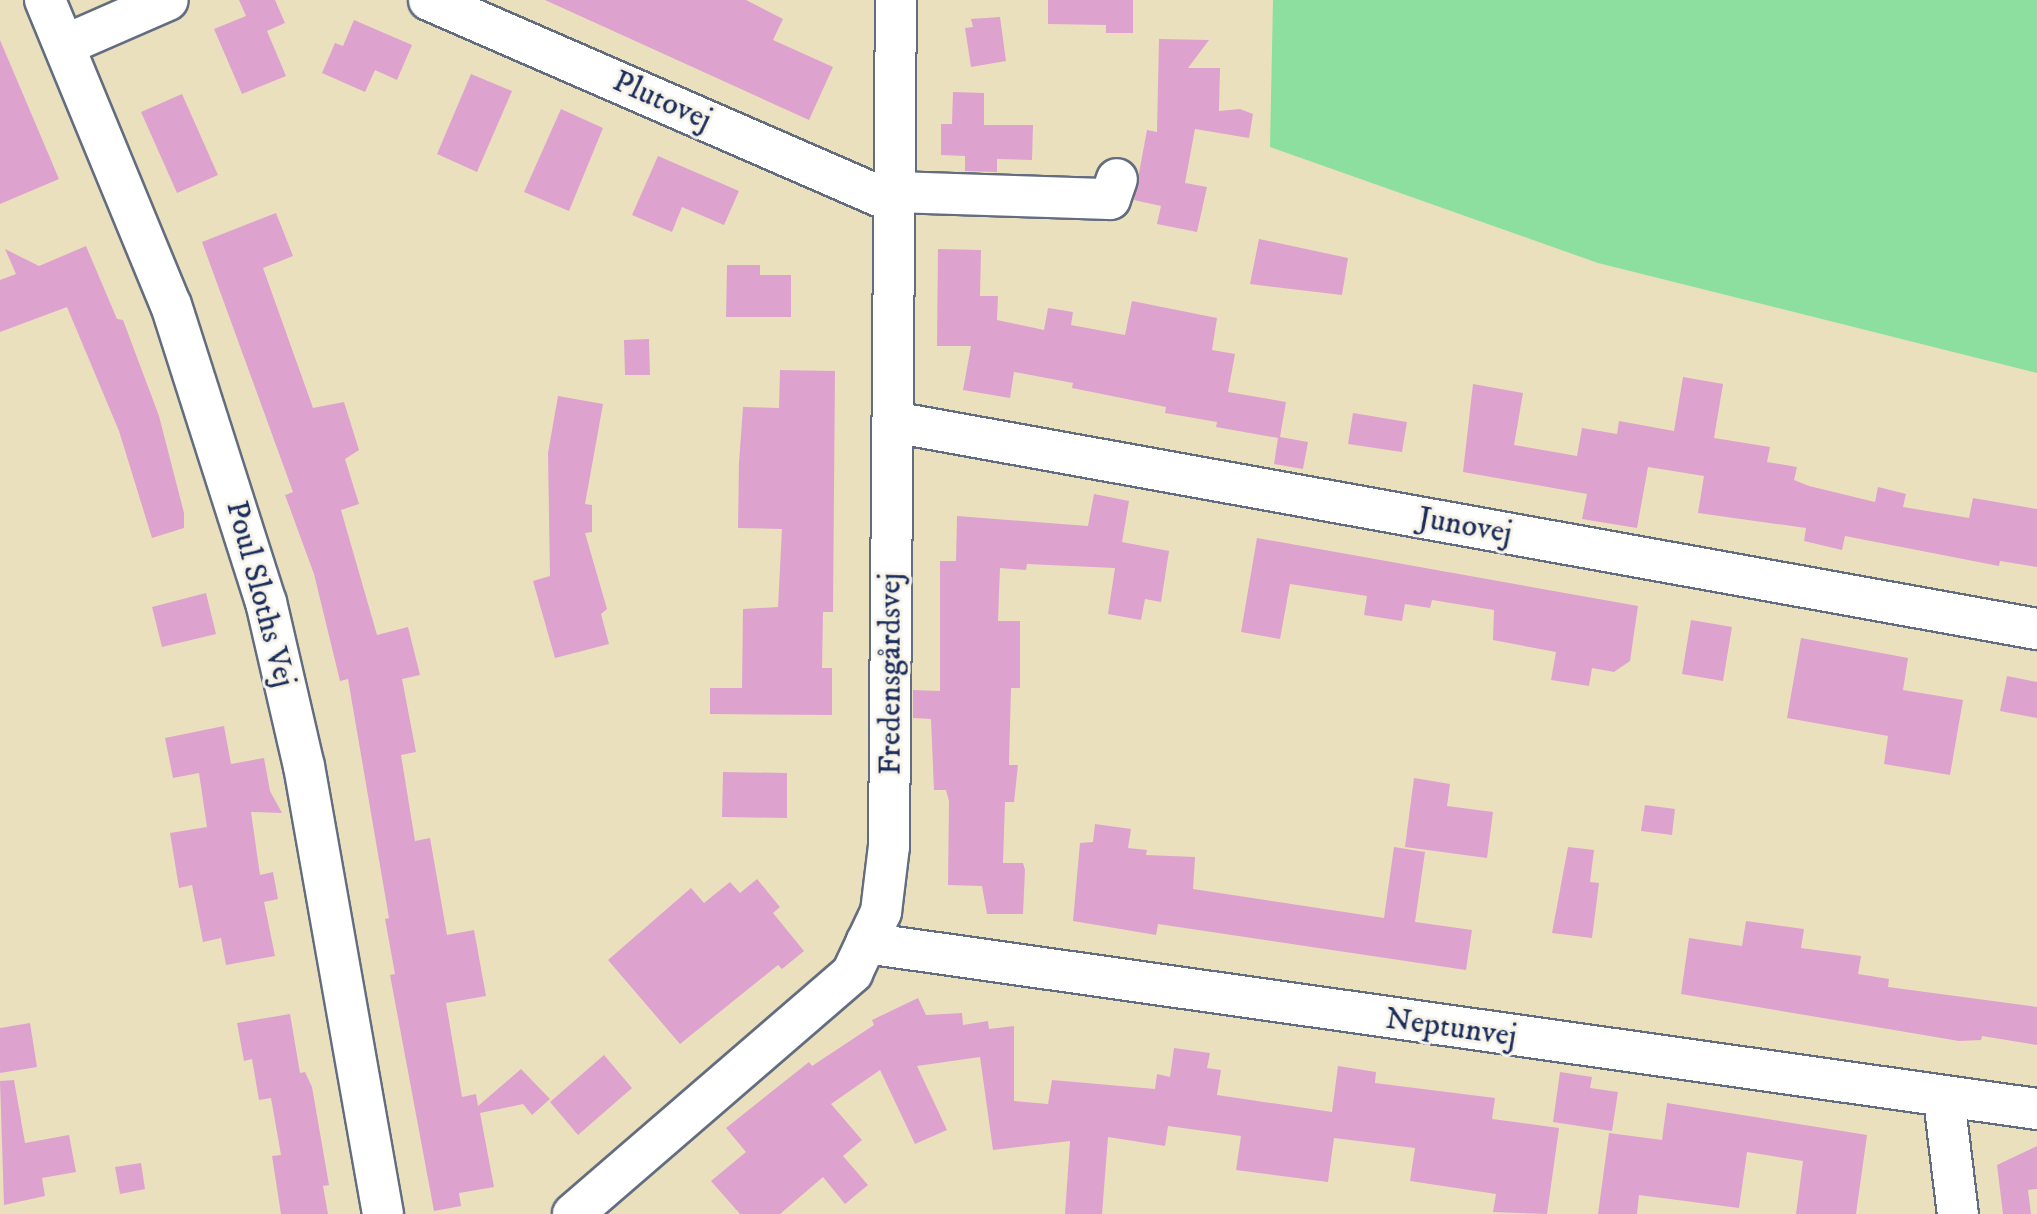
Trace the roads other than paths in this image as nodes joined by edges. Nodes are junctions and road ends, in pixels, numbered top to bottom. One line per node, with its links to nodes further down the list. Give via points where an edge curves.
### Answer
1 (45, 0): 5 (street, Poul Sloths Vej)
2 (168, 0): 5 (street)
3 (429, 0): 7 (street, Plutovej)
4 (896, 0): 7 (street, Fredensgårdsvej)
5 (65, 45): 13 (street, Poul Sloths Vej, via 171,305 266,602 304,766)
6 (1117, 179): 7 (street, via 1110,199)
7 (895, 198): 8 (street, Fredensgårdsvej)
8 (893, 422): 9 (street, Junovej); 10 (street, Fredensgårdsvej, via 889,846 881,912)
9 (2037, 629)
10 (866, 943): 11 (street, Neptunvej); 14 (street, Fredensgårdsvej, via 852,973)
11 (1944, 1099): 12 (street, Neptunvej); 15 (street)
12 (2037, 1109)
13 (383, 1214)
14 (573, 1214)
15 (1958, 1214)

